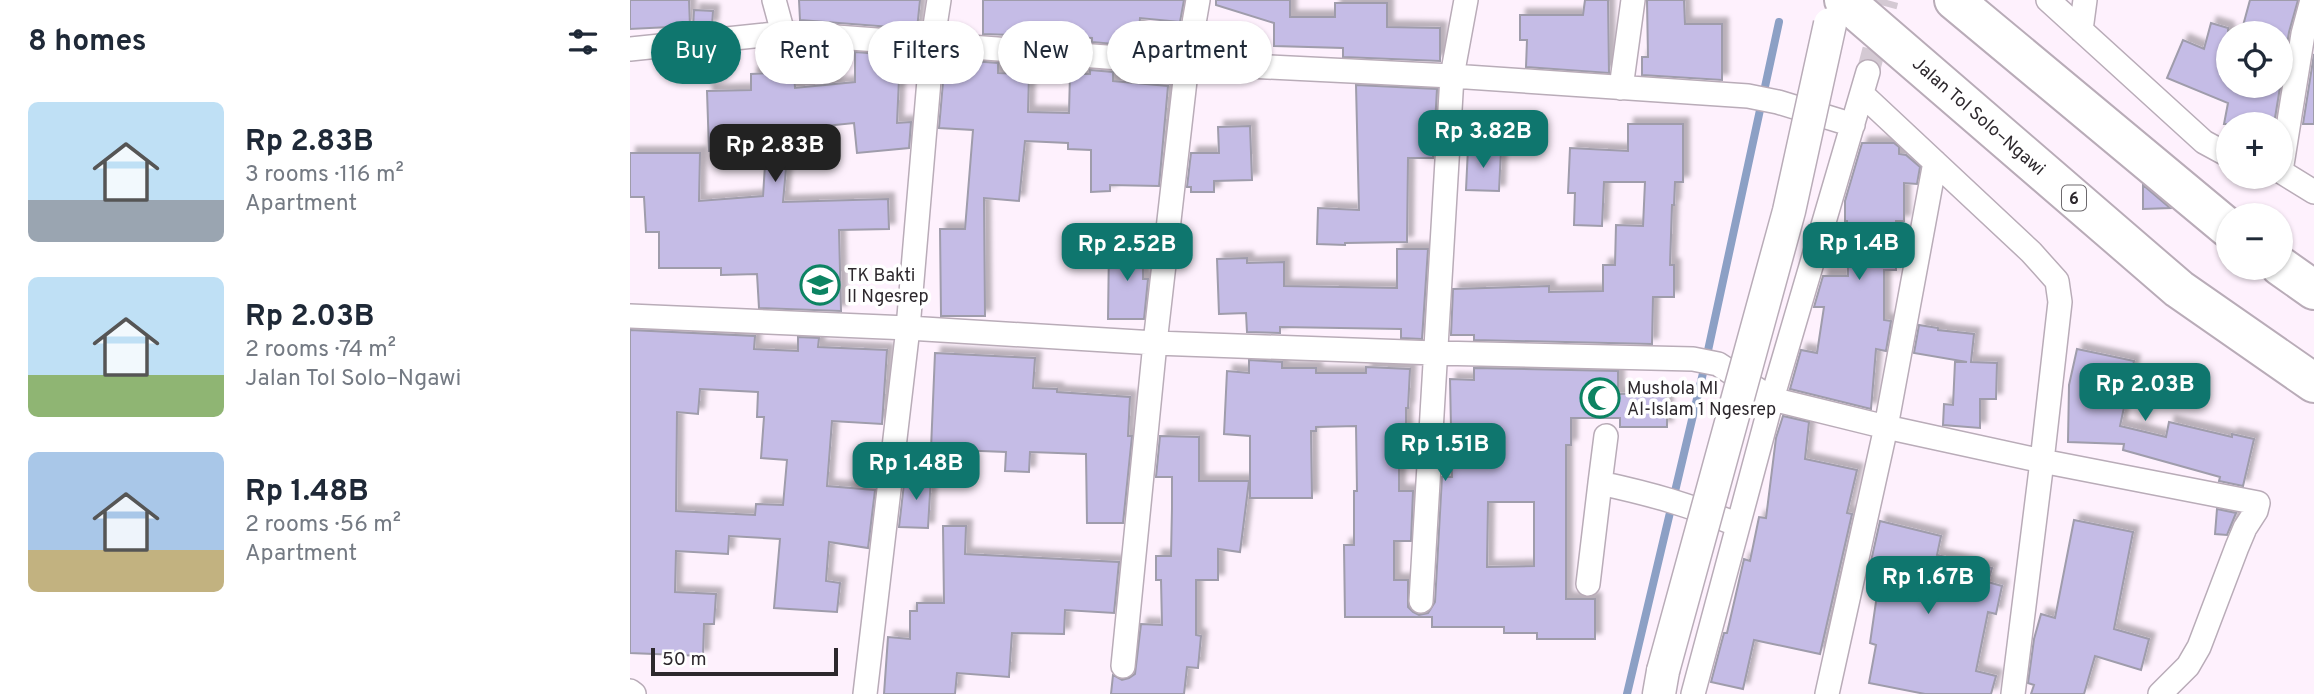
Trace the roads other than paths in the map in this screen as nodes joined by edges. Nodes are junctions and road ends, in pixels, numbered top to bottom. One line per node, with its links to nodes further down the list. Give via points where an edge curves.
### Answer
1 (774, 0): 12 (street)
2 (939, 0): 13 (street)
3 (1199, 0): 14 (street)
4 (1466, 0): 22 (street)
5 (1633, 0): 25 (street)
6 (1835, 0): 49 (main road, bridge, via 1789,211)
7 (1844, 0): 39 (highway, Jalan Tol Solo–Ngawi / 6, via 2179,289)
8 (1954, 0): 32 (highway)
9 (2048, 0): 15 (street)
10 (2085, 0): 15 (street)
11 (2312, 0): 17 (street)
12 (780, 21)
13 (936, 21)
14 (1195, 21)
15 (2081, 30): 28 (street)
16 (755, 36): 19 (street)
17 (2308, 36): 26 (street)
18 (984, 49): 20 (street)
19 (630, 52)
20 (1107, 57)
21 (1272, 67): 22 (street)
22 (1452, 76): 25 (street); 38 (street)
23 (929, 84): 36 (street)
24 (1185, 84): 37 (street)
25 (1621, 88): 27 (street, via 1748,96)
26 (2292, 112)
27 (1853, 125): 29 (street, via 1865,83); 40 (street)
28 (2216, 148)
29 (1935, 162): 41 (street); 43 (street, via 2057,281 2060,302)
30 (2293, 179): 31 (street)
31 (2314, 192)
32 (2216, 218)
33 (2293, 275): 34 (highway)
34 (2314, 290)
35 (630, 316): 36 (street)
36 (908, 328): 37 (street); 53 (street)
37 (1155, 343): 38 (street); 48 (street)
38 (1435, 354): 40 (street, via 1693,359 1718,364); 47 (street)
39 (2314, 383)
40 (1772, 398): 41 (street); 45 (street)
41 (1886, 427): 43 (street); 54 (street)
42 (1606, 436): 44 (street)
43 (2042, 461): 55 (street); 56 (street, via 2258,503 2199,647 2188,666)
44 (1600, 483): 45 (street, via 1664,497); 46 (street)
45 (1738, 525): 51 (street)
46 (1588, 584)
47 (1421, 601)
48 (1123, 666)
49 (1661, 682)
50 (630, 691): 52 (street)
51 (1701, 693)
52 (635, 694)
53 (865, 694)
54 (1827, 694)
55 (2013, 694)
56 (2160, 694)

